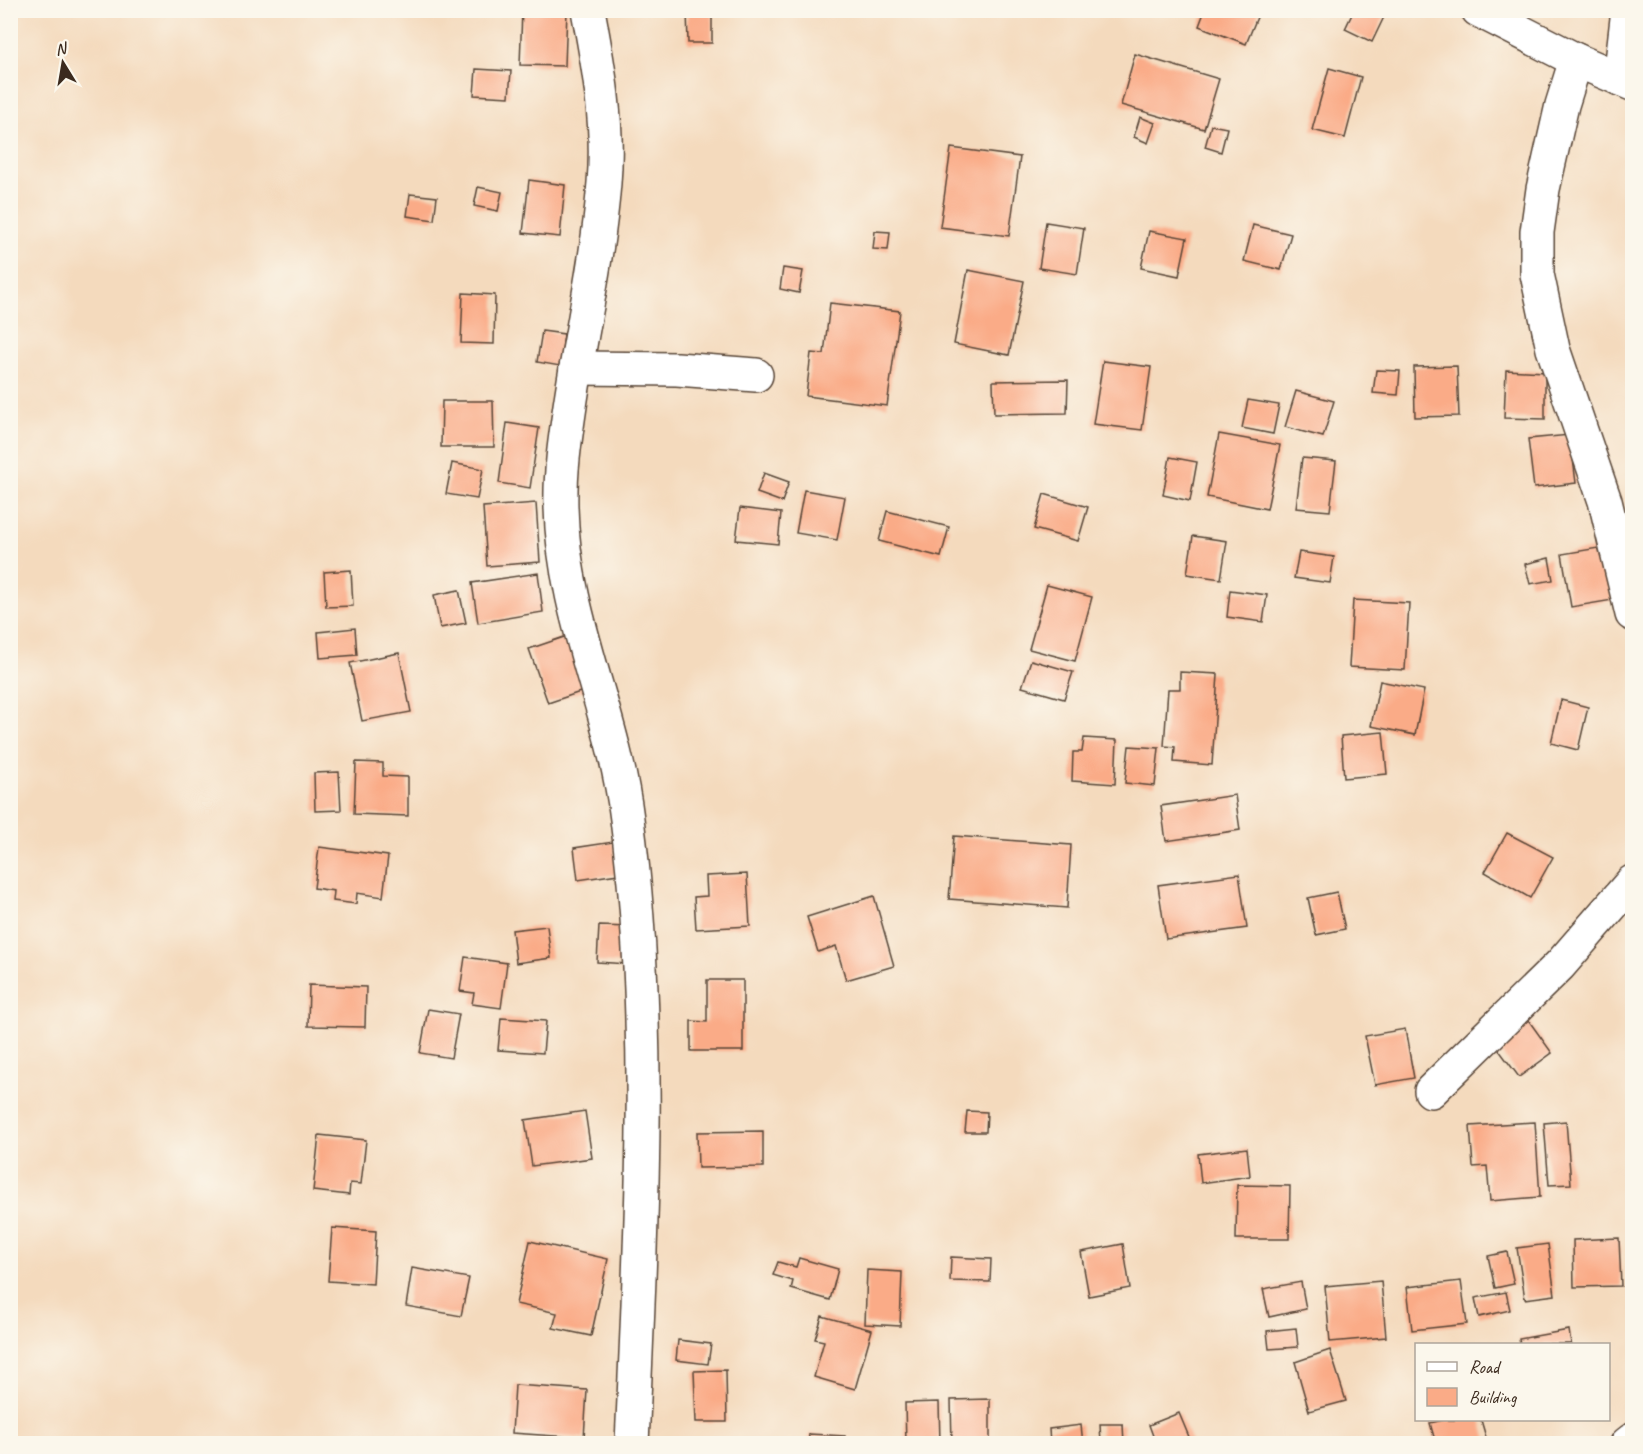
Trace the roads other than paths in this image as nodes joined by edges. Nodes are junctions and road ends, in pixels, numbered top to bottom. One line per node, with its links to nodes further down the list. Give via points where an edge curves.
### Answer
1 (588, 10): 6 (street, via 607,132 594,272)
2 (1479, 10): 4 (street)
3 (1628, 10): 5 (street)
4 (1576, 60): 5 (street); 8 (street, via 1543,189 1536,232 1537,274 1553,349 1605,501)
5 (1626, 82)
6 (576, 368): 7 (street); 12 (street, via 563,457 562,549 570,592 610,731 627,818 640,966 643,1170)
7 (756, 375)
8 (1632, 614)
9 (1632, 882): 10 (street, via 1560,965)
10 (1431, 1090)
11 (1632, 1440): 13 (street)
12 (632, 1443)
13 (1627, 1443)

